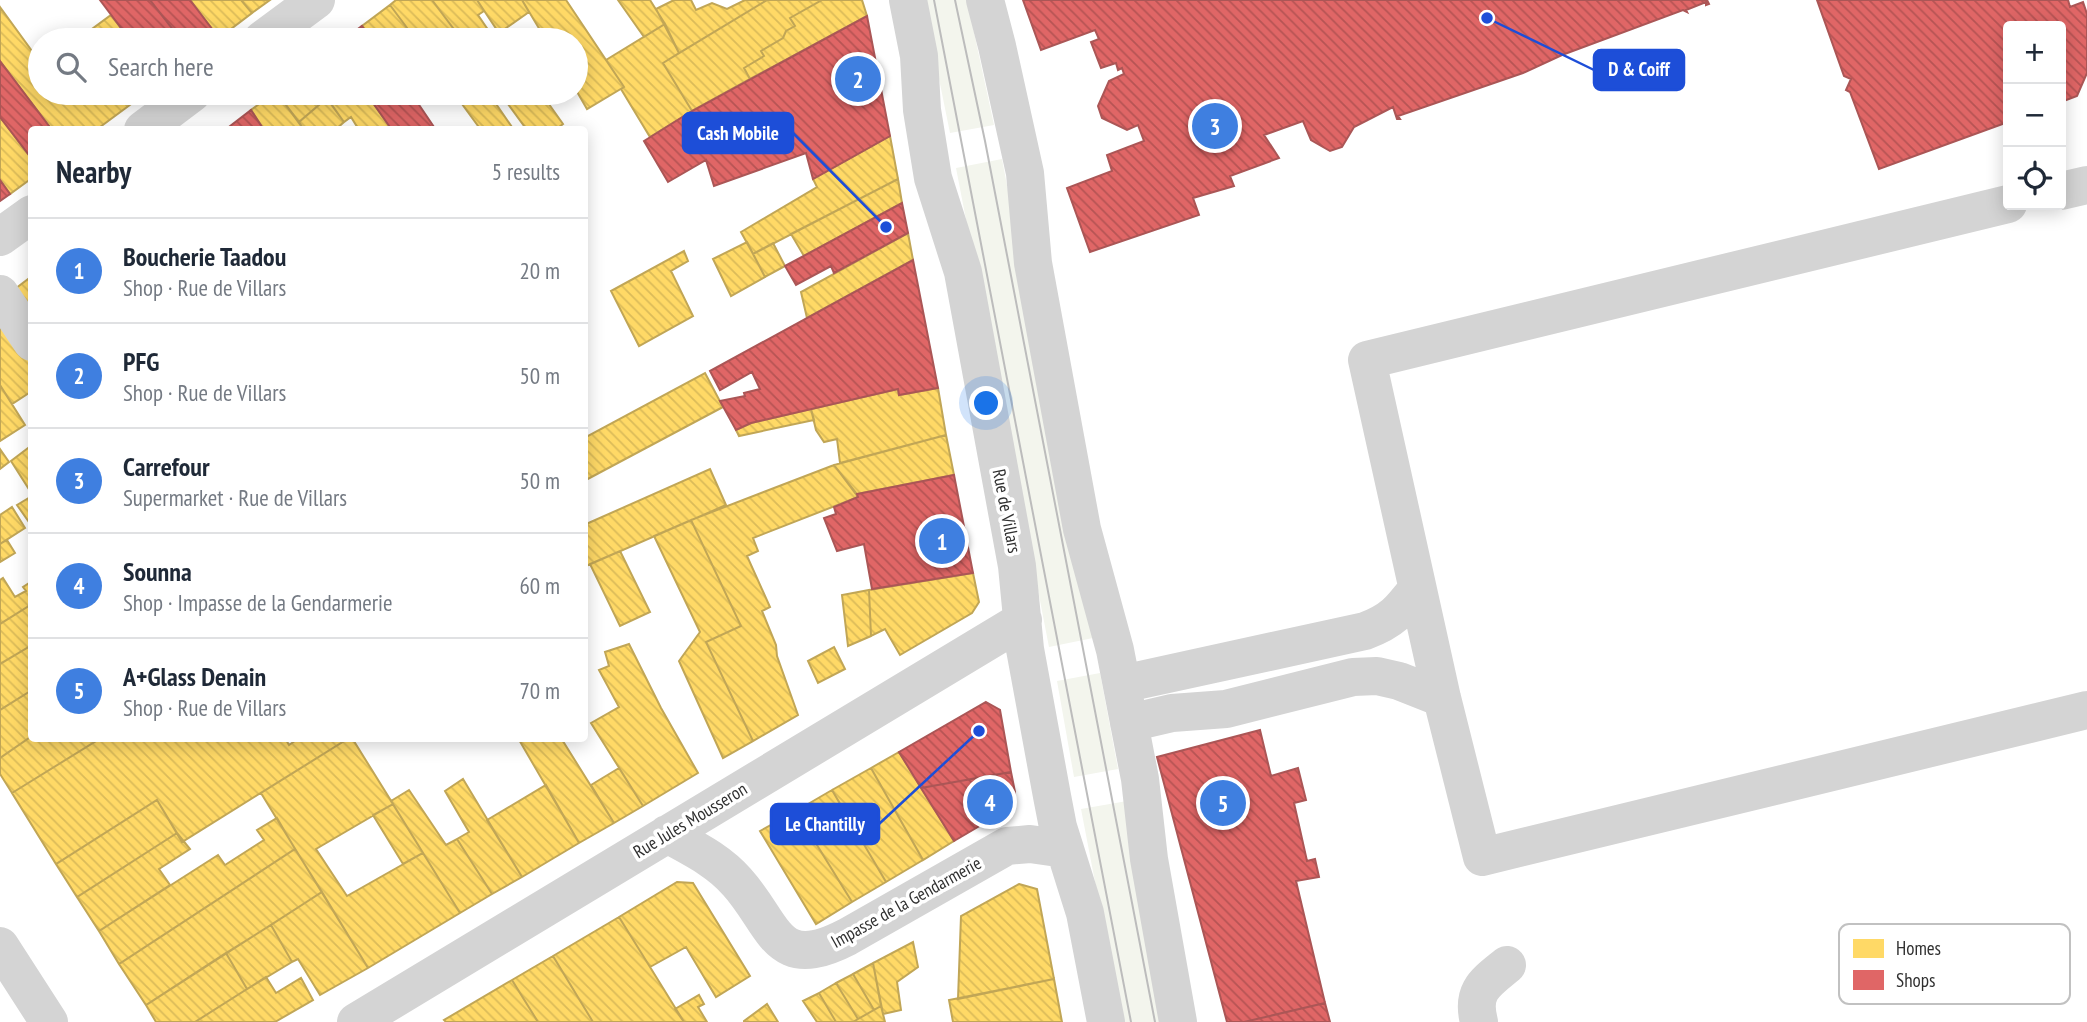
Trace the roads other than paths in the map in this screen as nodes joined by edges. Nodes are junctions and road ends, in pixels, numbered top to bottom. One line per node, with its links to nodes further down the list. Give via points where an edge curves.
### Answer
1 (316, 0): 4 (street)
2 (908, 0): 15 (street, Rue de Villars, via 933,178 962,272)
3 (985, 0): 16 (street, via 1025,173 1032,263 1082,529)
4 (278, 28)
5 (176, 105): 6 (street)
6 (148, 126)
7 (2087, 185): 8 (street)
8 (2066, 190)
9 (2003, 205): 14 (street, via 1367,360)
10 (28, 217): 11 (street)
11 (0, 237)
12 (0, 294): 13 (street)
13 (28, 336)
14 (1417, 589): 16 (street, via 1397,615 1365,631); 17 (street)
15 (1023, 620): 20 (street, Rue Jules Mousseron); 21 (street, Rue de Villars, via 1028,667)
16 (1122, 684): 19 (street)
17 (1442, 698): 18 (street, via 1482,857); 19 (street, via 1399,681 1353,677 1226,709 1172,713)
18 (2087, 710)
19 (1129, 723): 27 (street)
20 (667, 834): 21 (street, Impasse de la Gendarmerie, via 718,863 746,892 779,942 806,950 847,937 1007,846); 25 (street, Rue Jules Mousseron)
21 (1065, 849): 26 (street, Rue de Villars, via 1080,893)
22 (0, 946): 24 (street)
23 (1507, 965): 28 (street, via 1479,992)
24 (49, 1022)
25 (356, 1022)
26 (1106, 1022)
27 (1178, 1022)
28 (1479, 1022)

